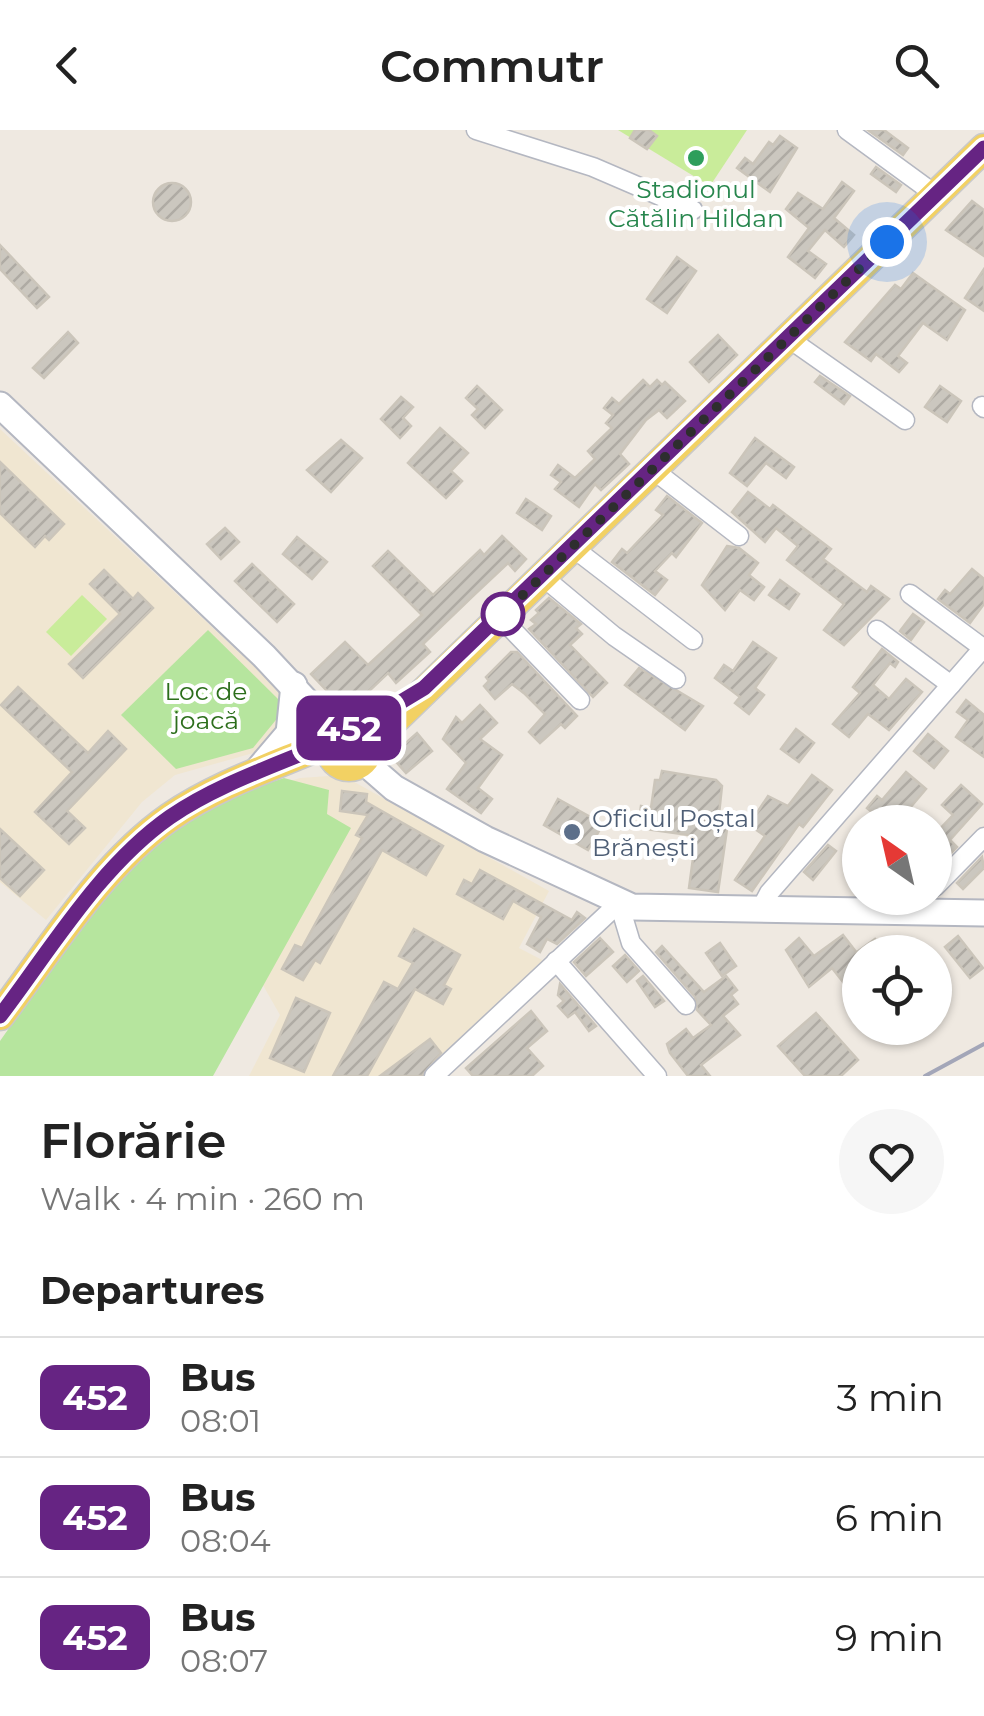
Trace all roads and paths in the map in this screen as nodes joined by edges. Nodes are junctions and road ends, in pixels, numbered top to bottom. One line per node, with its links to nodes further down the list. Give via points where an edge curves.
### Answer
1 (476, 130): 5 (street, via 593,167)
2 (847, 130): 4 (street)
3 (984, 148): 4 (main road)
4 (936, 195): 6 (main road)
5 (693, 210)
6 (788, 338): 8 (street); 9 (main road)
7 (0, 405): 19 (main road)
8 (905, 420)
9 (652, 470): 10 (street); 11 (main road)
10 (740, 536)
11 (572, 547): 12 (main road); 16 (street)
12 (542, 576): 14 (main road); 18 (street)
13 (910, 594): 17 (street)
14 (500, 617): 21 (street); 22 (main road)
15 (877, 630): 20 (street)
16 (693, 640)
17 (984, 647): 20 (street)
18 (676, 679)
19 (294, 685): 22 (main road); 23 (main road, via 288,733)
20 (951, 686): 29 (street, via 769,892)
21 (580, 700)
22 (348, 746): 23 (main road); 26 (main road, via 394,788)
23 (245, 780): 33 (main road, via 169,818 129,853)
24 (984, 837): 25 (street)
25 (952, 870)
26 (620, 904): 29 (main road); 31 (street); 32 (street, via 631,942)
27 (842, 908): 29 (main road)
28 (952, 909): 30 (main road)
29 (759, 912)
30 (984, 913)
31 (556, 960): 34 (street); 35 (street)
32 (686, 1005)
33 (0, 1016)
34 (434, 1076)
35 (657, 1076)

